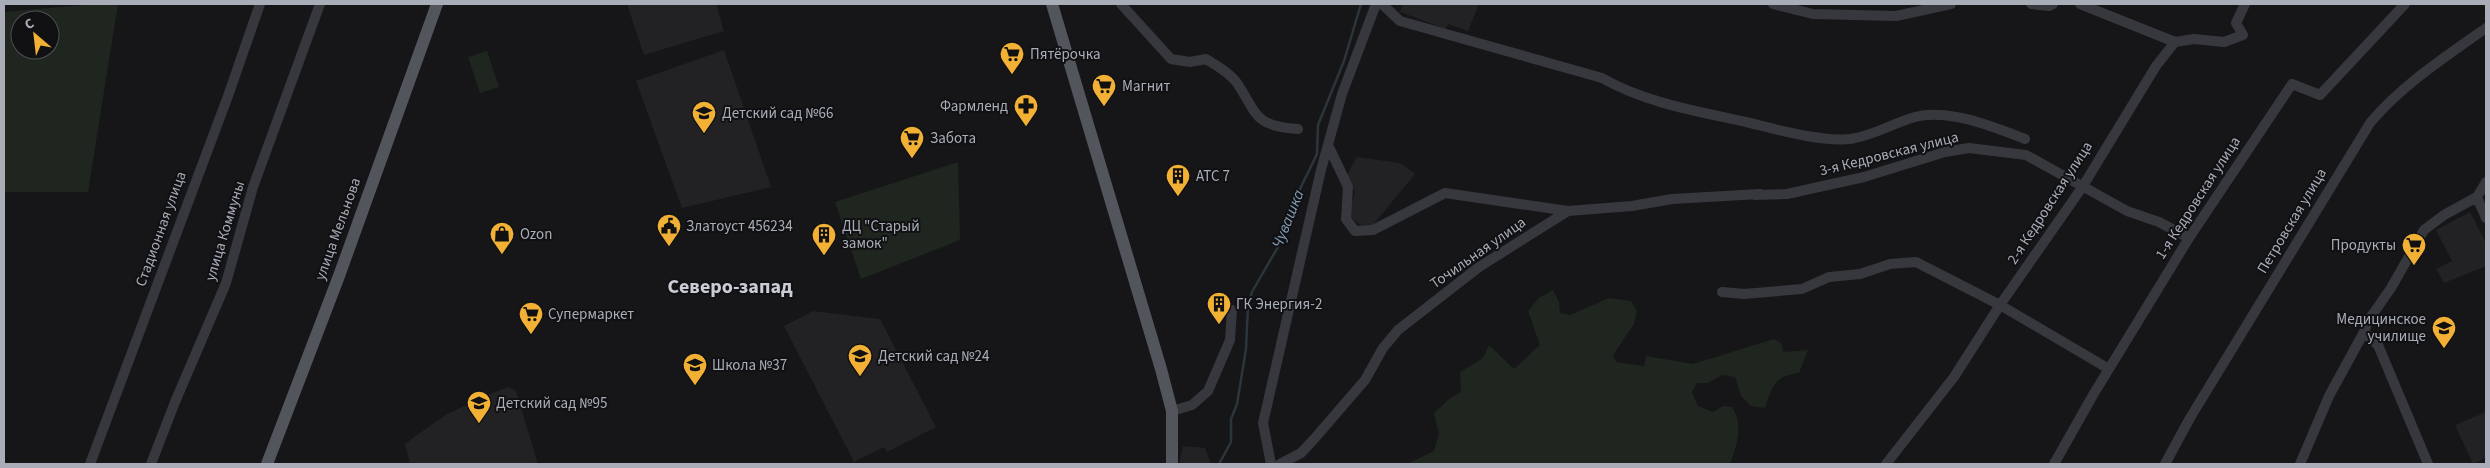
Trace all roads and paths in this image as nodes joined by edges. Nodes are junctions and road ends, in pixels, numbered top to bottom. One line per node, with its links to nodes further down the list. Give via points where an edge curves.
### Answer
1 (260, 4): 34 (street, Стадионная улица)
2 (320, 4): 35 (street, улица Коммуны, via 253,187 226,283)
3 (437, 4): 36 (main road, улица Мельнова)
4 (1052, 4): 33 (main road)
5 (1121, 4): 17 (street, via 1171,59 1190,62 1206,59 1230,75 1253,113 1262,120 1277,128)
6 (1376, 4): 19 (street, via 1342,94)
7 (1382, 4): 18 (street, via 1400,21 1602,78 1649,100 1798,135 1850,139 1878,132 1916,116 1952,116 1985,123)
8 (1773, 4): 9 (street, via 1813,14 1896,16)
9 (1951, 4)
10 (2031, 4): 11 (street)
11 (2053, 4)
12 (2080, 4): 16 (street)
13 (2245, 4): 16 (street, via 2236,23 2243,35 2224,42)
14 (2405, 4): 27 (street, 1-я Кедровская улица, via 2320,95 2292,84)
15 (2486, 28): 42 (street, Петровская улица, via 2434,64 2383,107 2370,123)
16 (2175, 42): 21 (street, 2-я Кедровская улица, via 2156,66)
17 (1298, 128)
18 (2024, 138)
19 (1328, 144): 25 (street, via 1348,188 1346,218 1355,231 1373,230 1445,193); 38 (street, via 1263,423)
20 (2486, 182): 24 (street)
21 (2083, 186): 22 (street, 3-я Кедровская улица, via 2026,155 1969,148 1787,194); 27 (street, 3-я Кедровская улица, via 2127,211); 29 (street, 2-я Кедровская улица)
22 (1760, 194): 23 (street, 3-я Кедровская улица); 25 (street, Точильная улица, via 1672,199)
23 (1725, 195)
24 (2477, 197): 26 (street); 31 (street, via 2424,230)
25 (1568, 211): 39 (street, Точильная улица, via 1479,267 1398,330 1383,348 1365,380 1315,438 1301,453)
26 (2486, 218)
27 (2189, 238): 32 (street, 1-я Кедровская улица)
28 (1722, 292): 29 (street, via 1744,294 1802,289 1829,277 1916,262)
29 (2000, 306): 32 (street); 40 (street, 2-я Кедровская улица, via 1954,377)
30 (1232, 310): 33 (street, via 1230,340 1208,391 1192,405)
31 (2364, 332): 43 (street, via 2329,396); 44 (street, via 2378,345)
32 (2109, 369): 41 (street, 1-я Кедровская улица)
33 (1172, 411): 37 (main road)
34 (90, 464)
35 (152, 464)
36 (267, 464)
37 (1172, 464)
38 (1271, 464)
39 (1280, 464)
40 (1886, 464)
41 (2054, 464)
42 (2165, 464)
43 (2300, 464)
44 (2428, 464)

